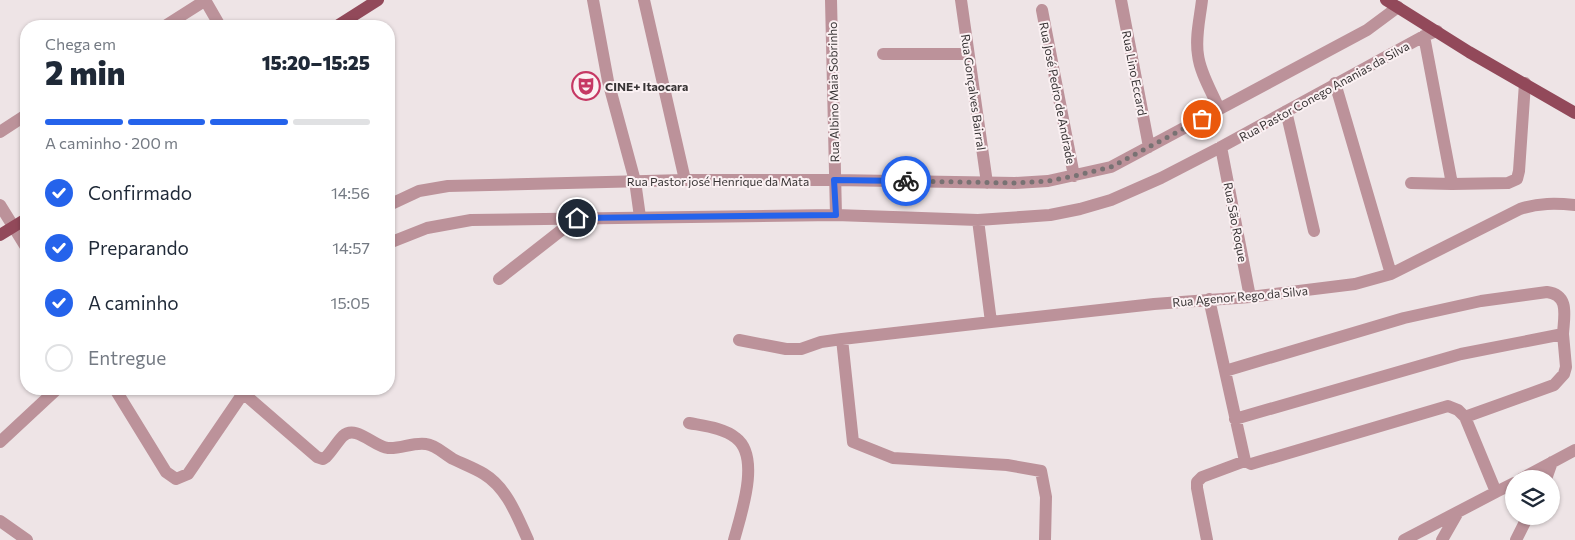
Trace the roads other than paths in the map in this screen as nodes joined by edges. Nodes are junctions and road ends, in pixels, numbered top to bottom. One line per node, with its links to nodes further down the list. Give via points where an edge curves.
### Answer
1 (205, 0): 12 (street); 13 (street)
2 (378, 0): 14 (main road)
3 (593, 0): 31 (street, via 608,81)
4 (644, 0): 29 (street)
5 (831, 0): 30 (street, Rua Albino Maia Sobrinho)
6 (961, 0): 18 (street, Rua Gonçalves Bairral)
7 (1121, 0): 26 (street, Rua Lino Eccard)
8 (1202, 0): 21 (street, via 1198,54)
9 (1386, 0): 10 (main road)
10 (1398, 8): 15 (main road); 21 (street, Rua Pastor josé Henrique da Mata, via 1367,30)
11 (1042, 10): 28 (street, Rua José Pedro de Andrade)
12 (173, 20)
13 (217, 20)
14 (346, 20)
15 (1437, 31): 16 (street, Rua Pastor Conego Ananias da Silva); 19 (main road)
16 (1424, 36): 20 (street, Rua Pastor Conego Ananias da Silva); 34 (street)
17 (883, 54): 18 (street)
18 (968, 54): 32 (street, Rua Gonçalves Bairral)
19 (1525, 83): 23 (main road); 34 (street, via 1517,179 1508,183)
20 (1336, 84): 22 (street, Rua Pastor Conego Ananias da Silva); 48 (street)
21 (1219, 109): 26 (street, Rua Pastor josé Henrique da Mata)
22 (1286, 111): 27 (street, Rua Pastor Conego Ananias da Silva); 44 (street)
23 (1575, 113)
24 (20, 119): 25 (street)
25 (0, 132)
26 (1149, 147): 28 (street, Rua Pastor josé Henrique da Mata, via 1111,167)
27 (1221, 147): 41 (street, Rua Pastor Conego Ananias da Silva, via 1111,200 1050,215); 50 (street, Rua São Roque)
28 (1074, 176): 32 (street, Rua Pastor josé Henrique da Mata, via 1048,181)
29 (685, 180): 30 (street, Rua Pastor josé Henrique da Mata); 31 (street, Rua Pastor josé Henrique da Mata)
30 (834, 180): 32 (street, Rua Pastor josé Henrique da Mata); 38 (street, Rua Albino Maia Sobrinho)
31 (635, 181): 35 (street, Rua Pastor josé Henrique da Mata, via 448,186 419,191); 39 (street)
32 (986, 183)
33 (1410, 183): 34 (street)
34 (1452, 184)
35 (395, 202)
36 (1575, 204): 48 (street, Rua Agenor Rego da Silva, via 1550,203 1520,209)
37 (0, 205): 43 (street)
38 (836, 215): 39 (street, Rua Pastor Conego Ananias da Silva); 41 (street, Rua Pastor Conego Ananias da Silva)
39 (640, 217): 40 (street, Rua Pastor Conego Ananias da Silva)
40 (577, 218): 47 (street, Rua Pastor Conego Ananias da Silva, via 471,220 427,228); 49 (street)
41 (978, 220): 52 (street)
42 (20, 223): 43 (main road)
43 (13, 227): 45 (main road); 46 (street)
44 (1314, 231)
45 (0, 235)
46 (20, 238)
47 (395, 241)
48 (1391, 274): 50 (street, Rua Agenor Rego da Silva, via 1355,284)
49 (499, 279)
50 (1250, 296): 51 (street, Rua Agenor Rego da Silva)
51 (1209, 300): 52 (street, Rua Agenor Rego da Silva); 56 (street)
52 (991, 322): 54 (street, Rua Agenor Rego da Silva)
53 (1563, 334): 56 (street, via 1562,299 1558,294 1548,292 1481,301 1404,318); 61 (street, via 1566,366 1564,374 1554,385); 62 (street, via 1461,354)
54 (842, 339): 55 (street, Rua Agenor Rego da Silva, via 801,349); 78 (street, via 853,442 893,458 1007,465 1041,471 1046,497)
55 (739, 340)
56 (1225, 371): 62 (street)
57 (51, 395): 64 (street)
58 (119, 395): 59 (street, via 166,472 176,479 188,474)
59 (242, 395)
60 (249, 395): 76 (street, via 290,435 322,459 349,432 384,448 434,446 495,482 505,493)
61 (1465, 417): 66 (street, via 1454,407 1439,408 1251,464); 71 (street)
62 (1235, 419): 66 (street)
63 (689, 423): 77 (street, via 727,432 741,442 748,456 744,502)
64 (0, 442)
65 (1575, 450): 67 (street)
66 (1244, 461): 79 (street, via 1202,477 1197,482)
67 (1552, 462): 68 (street); 69 (street)
68 (1537, 470)
69 (1549, 470)
70 (1505, 488): 71 (street)
71 (1496, 492): 72 (street)
72 (1458, 512): 80 (street); 81 (street)
73 (0, 521): 75 (street)
74 (1524, 525): 82 (street)
75 (27, 540)
76 (528, 540)
77 (734, 540)
78 (1045, 540)
79 (1207, 540)
80 (1404, 540)
81 (1442, 540)
82 (1516, 540)

